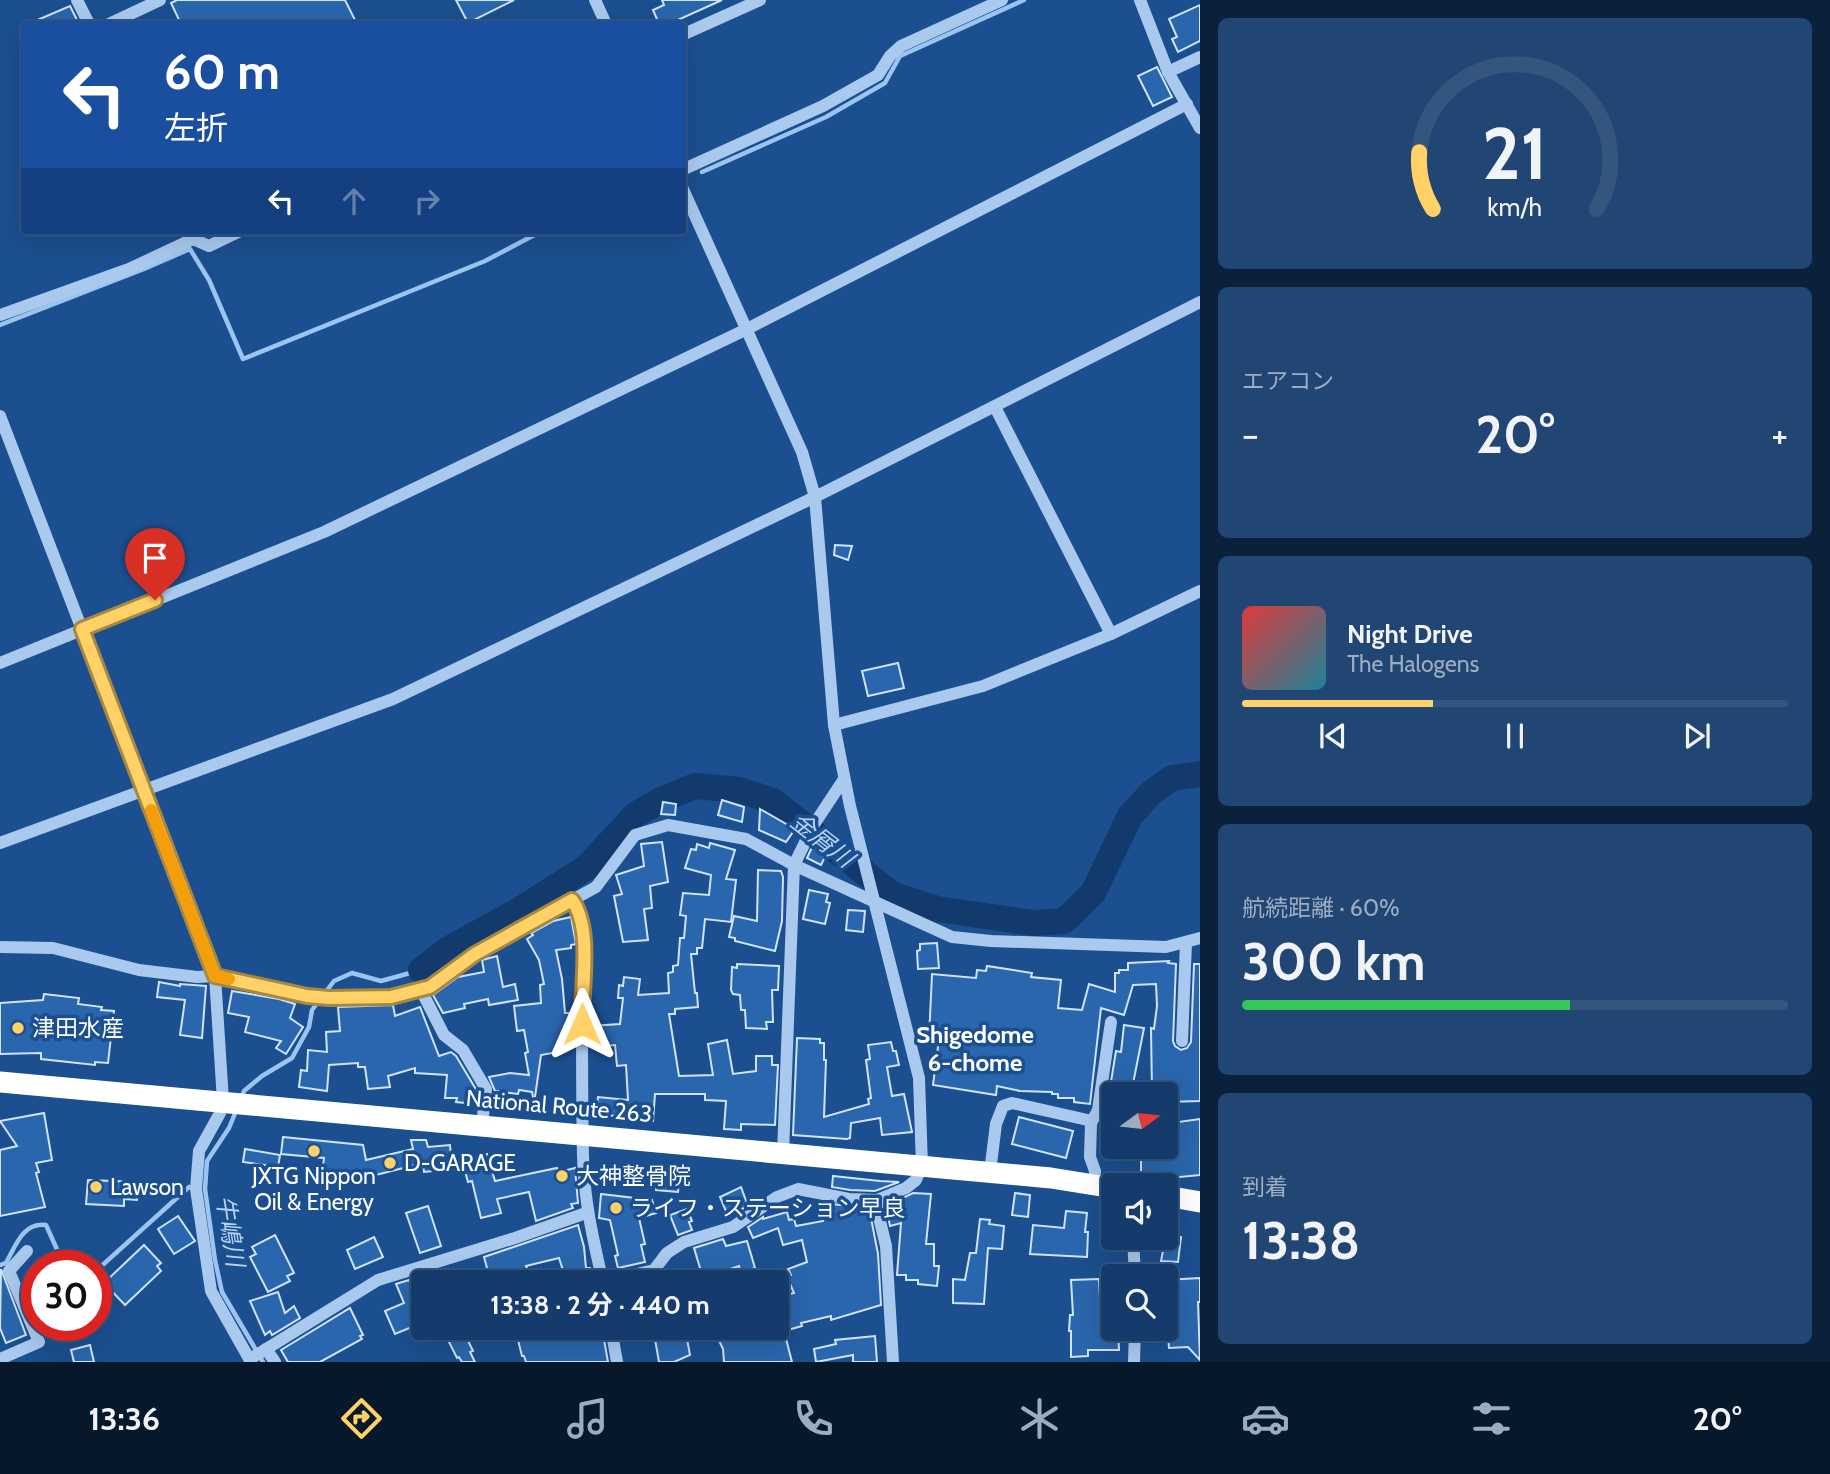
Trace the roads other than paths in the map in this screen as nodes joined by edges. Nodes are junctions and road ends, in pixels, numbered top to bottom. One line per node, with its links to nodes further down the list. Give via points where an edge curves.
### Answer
1 (77, 0): 7 (street)
2 (160, 0): 8 (street)
3 (595, 0): 9 (street)
4 (760, 0): 10 (street)
5 (1002, 0): 15 (street, via 901,46 878,75 824,106)
6 (1140, 0): 12 (street)
7 (88, 21)
8 (115, 21)
9 (605, 21)
10 (686, 33)
11 (1200, 57): 12 (street)
12 (1168, 72): 13 (street)
13 (1187, 104): 14 (street); 21 (street)
14 (1200, 128)
15 (686, 168)
16 (686, 196): 21 (street)
17 (191, 235): 18 (street, via 209,246); 20 (street, via 129,269)
18 (232, 235)
19 (1200, 302): 22 (street)
20 (0, 315)
21 (746, 330): 24 (street, via 802,452); 26 (street, via 324,532)
22 (995, 407): 24 (street); 27 (street)
23 (0, 416): 26 (street)
24 (815, 496): 29 (street); 31 (street, via 393,699)
25 (1200, 591): 27 (street)
26 (82, 629): 28 (street); 31 (street)
27 (1111, 634): 29 (street, via 983,686)
28 (0, 663)
29 (834, 725): 30 (street)
30 (844, 779): 33 (street); 35 (street)
31 (143, 789): 32 (street); 39 (street)
32 (0, 843)
33 (794, 865): 34 (street, via 746,839 668,825 635,835 596,887); 35 (street); 48 (street)
34 (572, 900): 40 (street); 47 (street, via 579,909 584,939)
35 (876, 902): 37 (street, via 952,937 1166,947); 49 (street, via 919,1078)
36 (1200, 938): 37 (street)
37 (1186, 943): 42 (street)
38 (0, 947): 39 (street, via 53,948 139,970)
39 (215, 976): 40 (street, via 329,998 391,997); 44 (street)
40 (421, 990): 46 (street, via 444,1035 463,1051 486,1089)
41 (1111, 1022): 45 (street, via 1098,1110)
42 (1182, 1041)
43 (0, 1082): 44 (highway, National Route 263)
44 (223, 1101): 46 (highway, National Route 263); 66 (street, via 199,1151 196,1189 211,1291)
45 (1092, 1121): 50 (street, via 1012,1103 1003,1106); 51 (street, via 1090,1157)
46 (482, 1125): 47 (highway, National Route 263)
47 (583, 1135): 48 (highway, National Route 263); 56 (street)
48 (783, 1153): 49 (highway, National Route 263)
49 (922, 1166): 50 (highway, National Route 263); 54 (street, via 906,1188)
50 (990, 1172): 52 (highway, National Route 263)
51 (1101, 1182)
52 (1101, 1186)
53 (1178, 1198): 55 (highway)
54 (877, 1200): 59 (street, via 798,1189 777,1197 733,1227 684,1242 667,1253); 69 (street, via 886,1246)
55 (1200, 1202)
56 (586, 1213): 58 (street); 64 (street, via 378,1280)
57 (21, 1258): 60 (street, via 9,1271)
58 (600, 1270)
59 (654, 1270)
60 (21, 1299)
61 (613, 1340): 68 (street)
62 (39, 1341): 65 (street)
63 (1135, 1341): 70 (street)
64 (266, 1349): 66 (street); 67 (street)
65 (0, 1359)
66 (250, 1361)
67 (275, 1362)
68 (617, 1362)
69 (893, 1362)
70 (1134, 1362)

